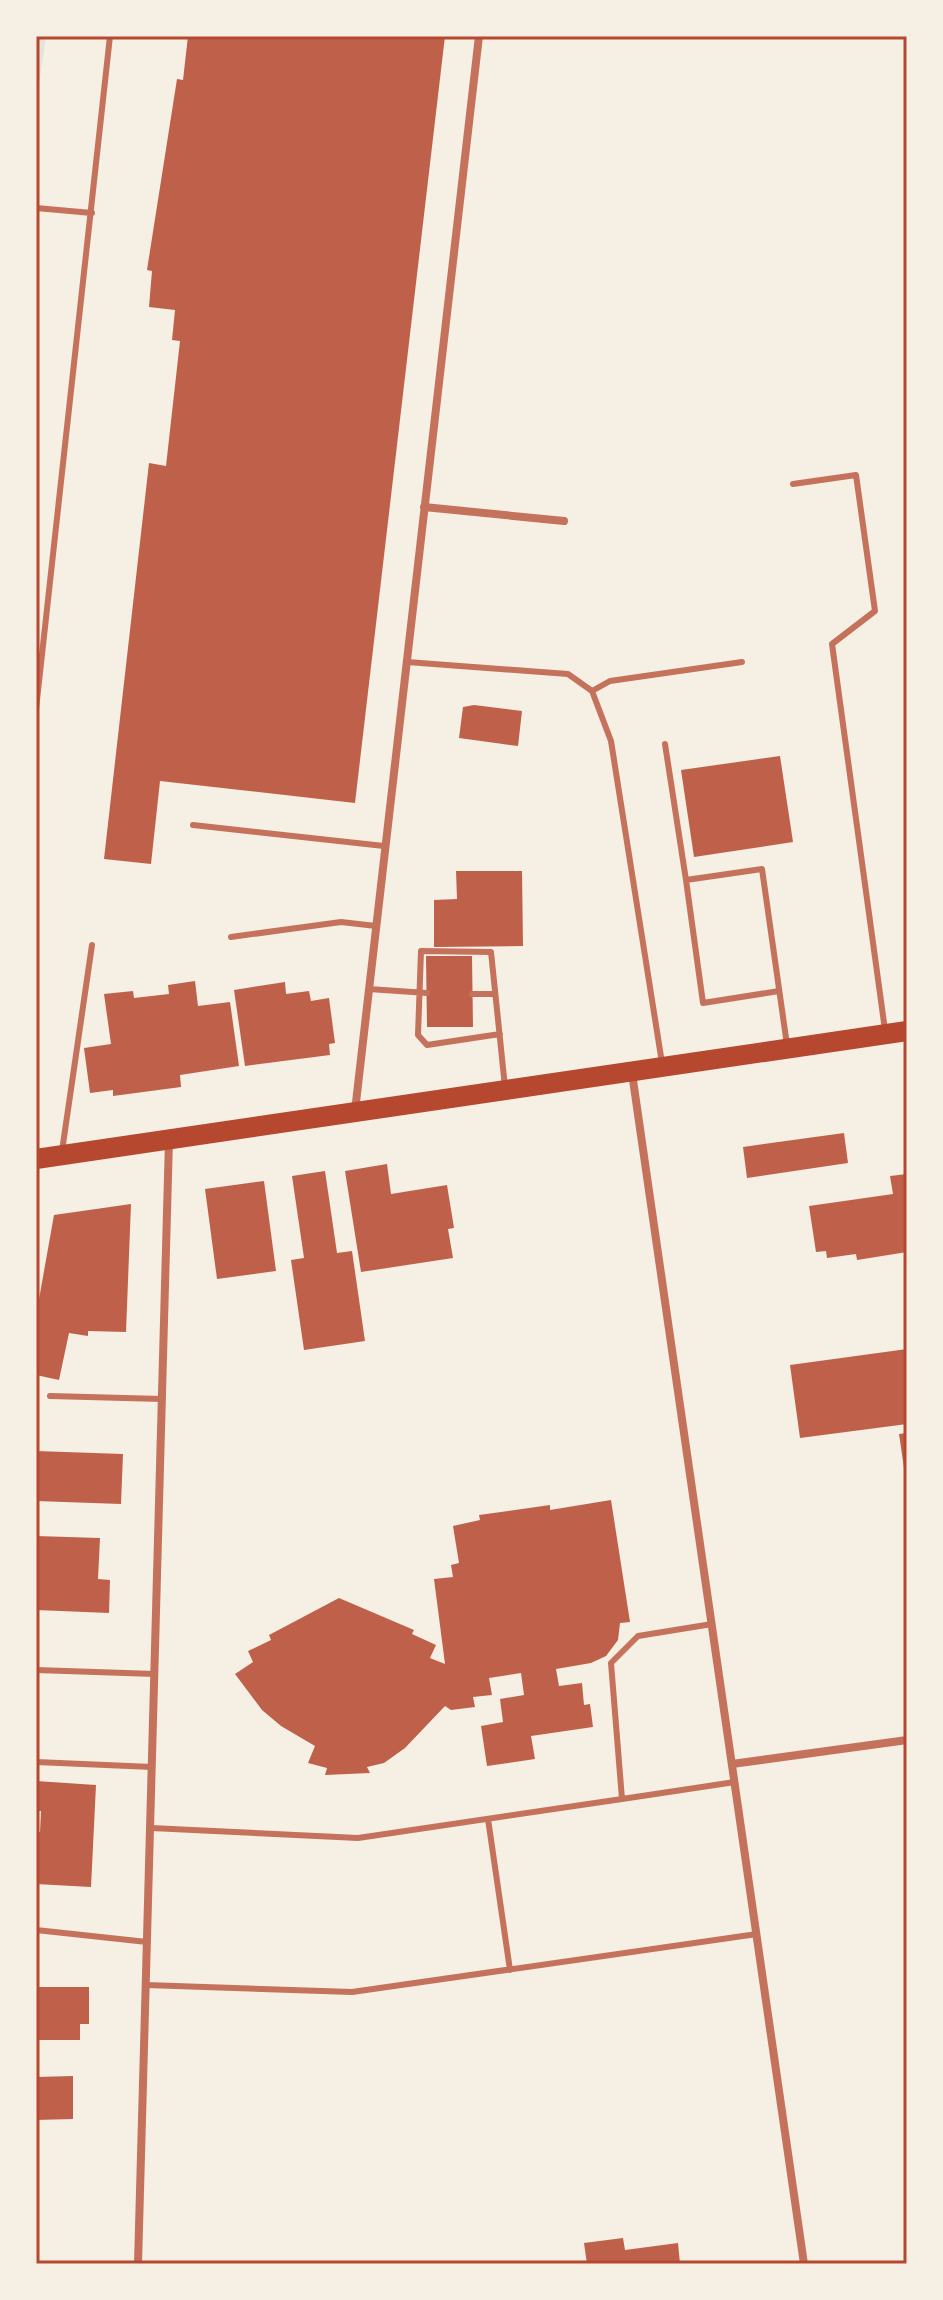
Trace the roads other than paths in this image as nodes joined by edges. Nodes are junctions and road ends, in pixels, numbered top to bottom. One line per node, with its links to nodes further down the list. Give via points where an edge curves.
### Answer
1 (110, 36): 4 (lane)
2 (479, 36): 6 (street)
3 (36, 208): 4 (lane)
4 (92, 213): 11 (lane)
5 (793, 484): 26 (lane, via 856,475 875,611 832,644)
6 (424, 507): 7 (street); 8 (street)
7 (564, 521)
8 (407, 662): 10 (lane, via 568,674); 14 (street)
9 (742, 662): 10 (lane, via 610,681)
10 (592, 691): 28 (lane, via 611,741)
11 (36, 709)
12 (665, 744): 15 (lane)
13 (193, 825): 14 (lane)
14 (384, 846): 16 (street)
15 (686, 880): 20 (lane, via 762,869); 20 (lane, via 703,1003)
16 (376, 926): 17 (lane, via 341,922); 19 (street)
17 (231, 937)
18 (92, 945): 33 (lane)
19 (369, 989): 21 (lane); 31 (street)
20 (779, 991): 27 (lane)
21 (423, 993): 23 (lane, via 421,951 491,952); 25 (lane, via 418,1035 427,1045)
22 (472, 994): 23 (lane)
23 (495, 994): 25 (lane)
24 (907, 1031): 26 (main road)
25 (500, 1034): 30 (lane)
26 (886, 1034): 27 (main road)
27 (787, 1049): 28 (main road)
28 (662, 1067): 29 (main road)
29 (632, 1072): 30 (main road); 37 (street)
30 (505, 1090): 31 (main road)
31 (355, 1112): 32 (main road)
32 (169, 1140): 33 (main road); 36 (street)
33 (61, 1155): 34 (main road)
34 (36, 1159)
35 (50, 1396): 36 (lane)
36 (162, 1399): 39 (street)
37 (712, 1624): 42 (street); 45 (lane, via 638,1636 611,1663)
38 (36, 1670): 39 (lane)
39 (155, 1674): 43 (street)
40 (907, 1740): 42 (street)
41 (36, 1762): 43 (lane)
42 (732, 1764): 44 (street)
43 (152, 1767): 47 (street)
44 (735, 1782): 45 (lane); 49 (street)
45 (622, 1799): 46 (lane)
46 (488, 1819): 47 (lane, via 358,1838); 51 (lane)
47 (151, 1828): 50 (street)
48 (36, 1930): 50 (lane)
49 (757, 1934): 51 (lane); 54 (street)
50 (147, 1942): 52 (street)
51 (510, 1970): 52 (lane, via 352,1992)
52 (146, 1985): 53 (street)
53 (138, 2264)
54 (804, 2264)

